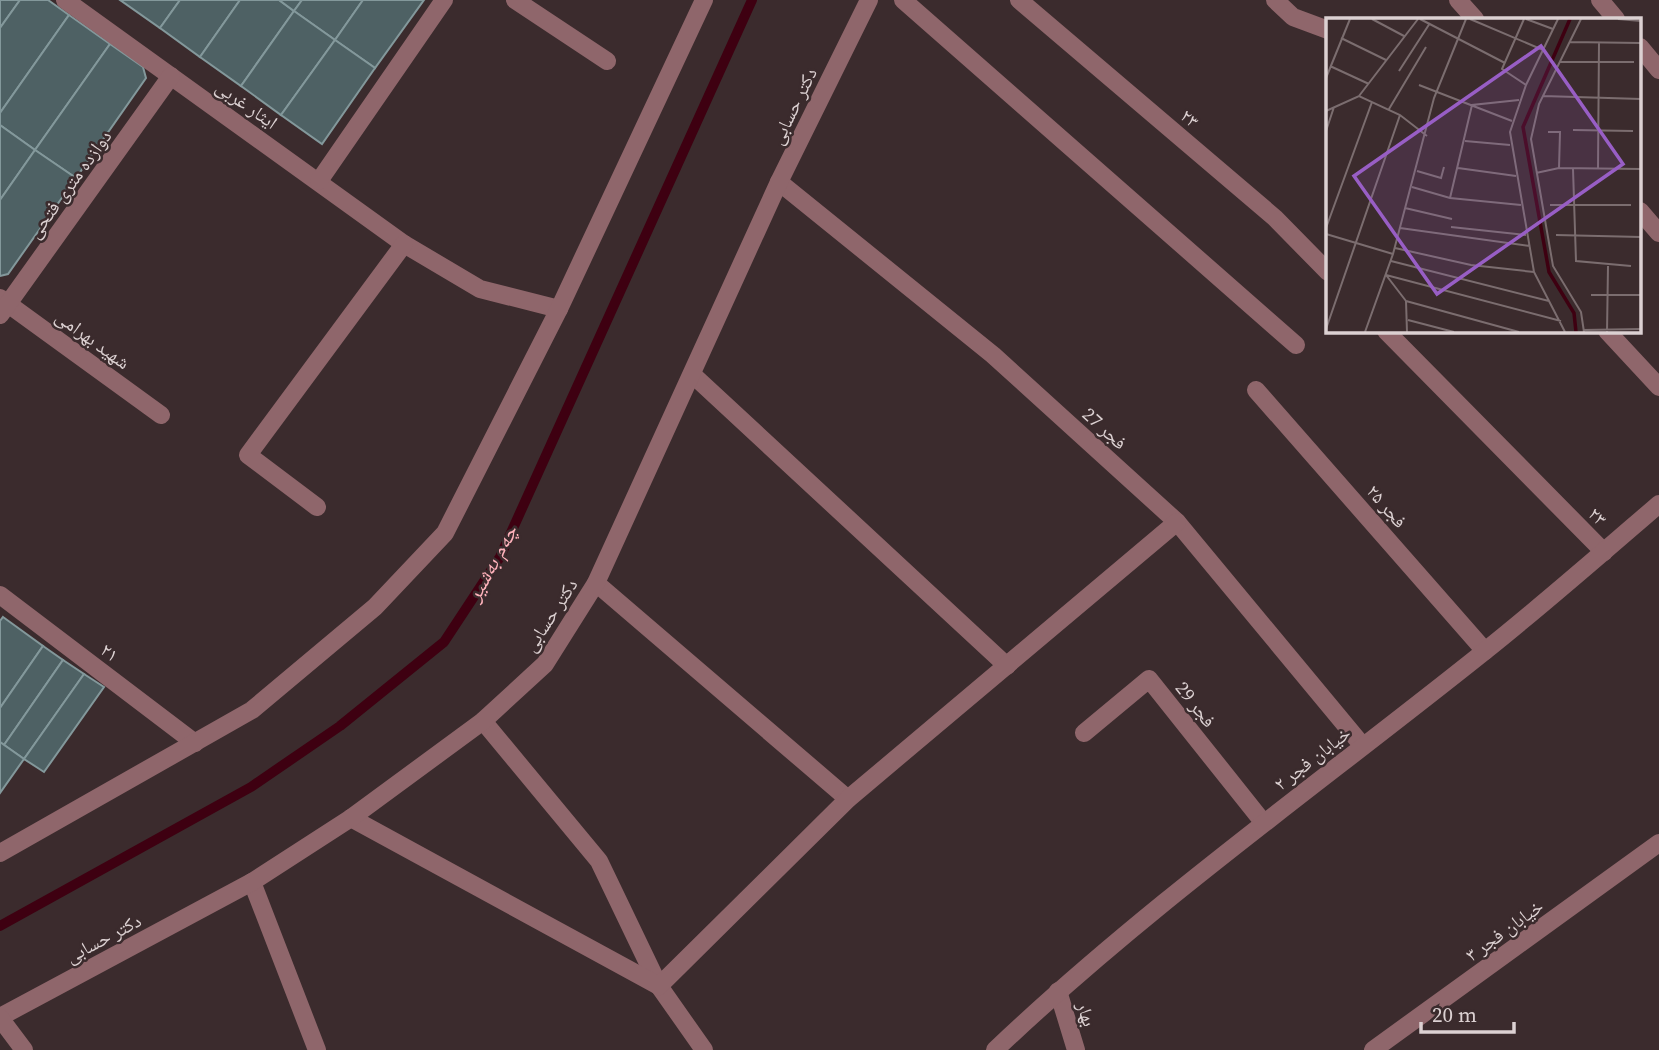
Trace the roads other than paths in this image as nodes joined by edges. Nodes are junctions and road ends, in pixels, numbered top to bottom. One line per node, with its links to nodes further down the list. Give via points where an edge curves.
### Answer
1 (65, 0): 17 (street, ایثار غربی)
2 (444, 0): 18 (street)
3 (515, 0): 15 (street)
4 (704, 0): 25 (street)
5 (869, 0): 19 (street, دکتر حسابی)
6 (903, 0): 28 (street)
7 (1019, 0): 23 (street, ۲۳, via 1275,218)
8 (1275, 0): 13 (street, via 1293,17)
9 (1458, 0): 11 (street)
10 (1600, 0): 12 (street)
11 (1474, 18)
12 (1615, 18)
13 (1326, 29)
14 (1642, 49): 16 (street)
15 (607, 61)
16 (1659, 69)
17 (171, 76): 18 (street, ایثار غربی); 24 (street, دوازده متری فتحی)
18 (319, 181): 22 (street, ایثار غربی)
19 (779, 183): 29 (street, دکتر حسابی); 35 (street, فجر 27, via 993,355)
20 (1642, 213): 21 (street)
21 (1659, 233)
22 (404, 244): 25 (street, ایثار غربی, via 480,289); 34 (street, via 248,455)
23 (1326, 270)
24 (3, 306): 32 (street, شهید بهرامی)
25 (559, 309): 43 (street, via 445,533 355,624 252,710)
26 (1387, 332): 36 (street, ۲۳)
27 (1608, 332): 30 (street)
28 (1296, 345)
29 (693, 375): 37 (street, دکتر حسابی); 40 (street)
30 (1659, 387)
31 (1256, 390): 39 (street, فجر ۲۵)
32 (161, 415)
33 (1659, 504): 36 (street, خیابان فجر ۲)
34 (317, 507)
35 (1177, 522): 40 (street); 44 (street, فجر 27)
36 (1604, 552): 39 (street, خیابان فجر ۲)
37 (596, 583): 41 (street, دکتر حسابی, via 545,664); 45 (street)
38 (0, 595): 43 (street, ۲۱)
39 (1485, 651): 44 (street, خیابان فجر ۲)
40 (1007, 666): 45 (street)
41 (482, 721): 46 (street, دکتر حسابی); 51 (street, via 599,861)
42 (1084, 733): 47 (street, فجر 29, via 1149,679)
43 (195, 743): 49 (street)
44 (1363, 745): 47 (street, خیابان فجر ۲)
45 (848, 799): 51 (street)
46 (351, 818): 50 (street, دکتر حسابی); 51 (street)
47 (1263, 822): 52 (street, خیابان فجر ۲)
48 (1659, 843): 59 (street, خیابان فجر ۳)
49 (0, 853)
50 (252, 882): 53 (street, دکتر حسابی); 55 (street)
51 (659, 986): 56 (street)
52 (1058, 990): 57 (street, خیابان فجر ۲); 58 (street, بهار)
53 (0, 1017): 54 (street)
54 (24, 1050)
55 (317, 1050)
56 (704, 1050)
57 (995, 1050)
58 (1076, 1050)
59 (1373, 1050)

